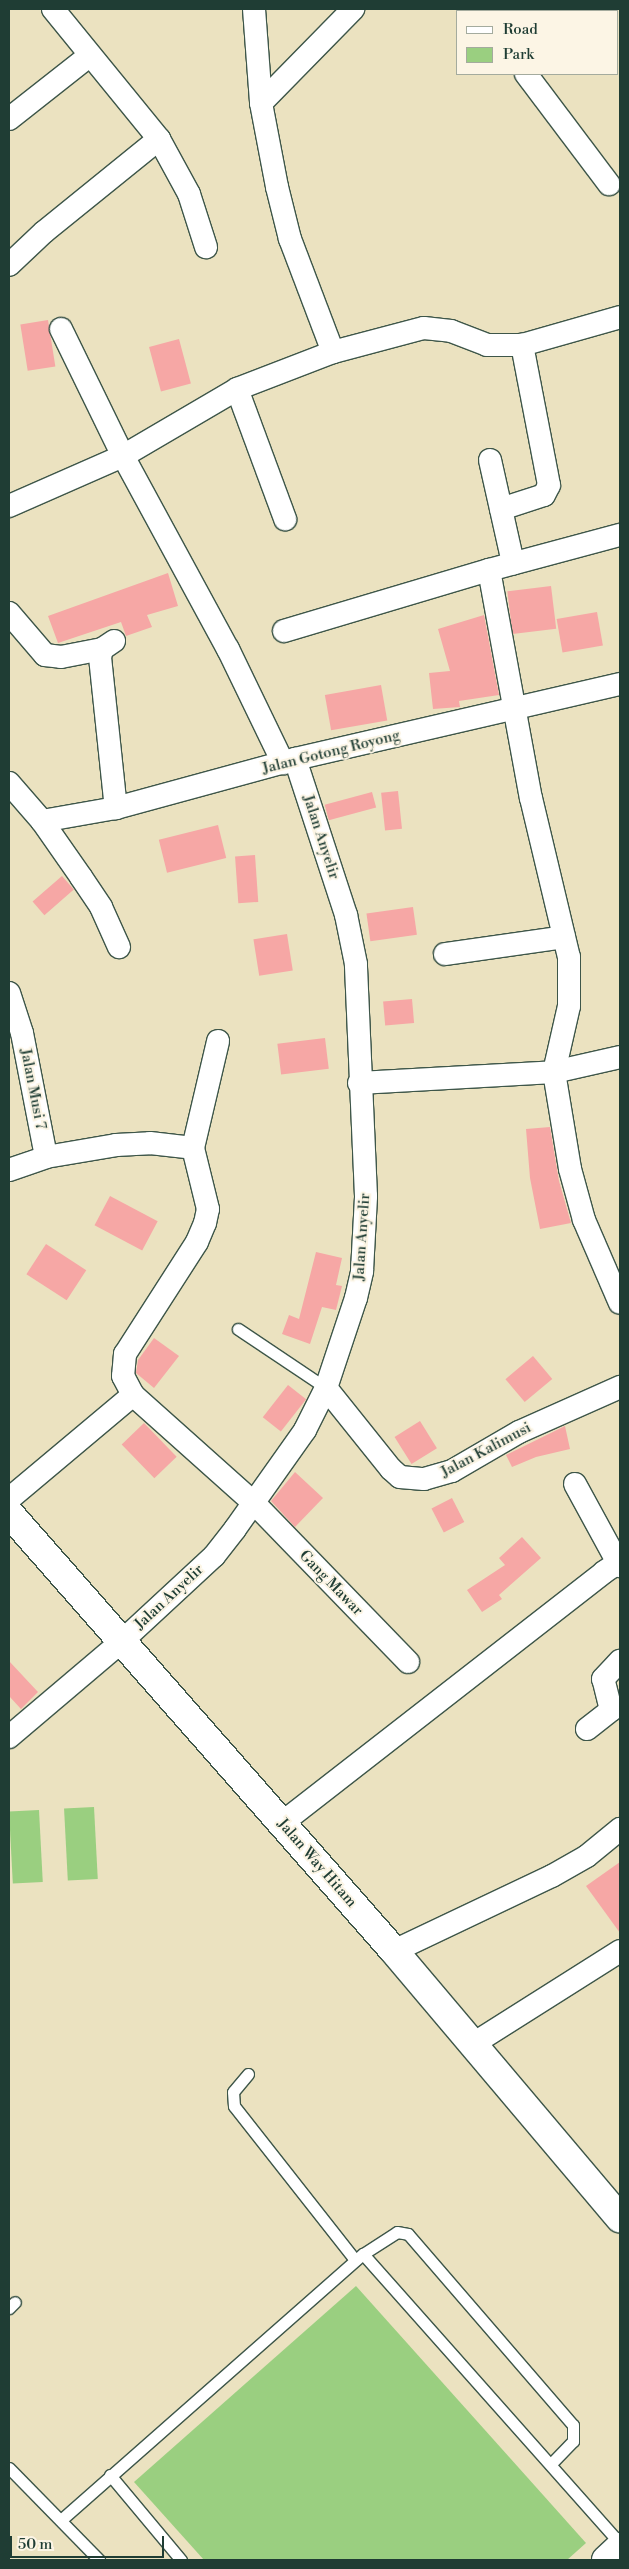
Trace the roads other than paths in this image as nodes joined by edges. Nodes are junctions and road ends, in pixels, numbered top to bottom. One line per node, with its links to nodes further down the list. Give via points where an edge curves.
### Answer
1 (53, 9): 4 (street)
2 (254, 9): 6 (street)
3 (352, 9): 6 (street)
4 (89, 56): 7 (street); 8 (street)
5 (527, 75): 9 (street)
6 (261, 103): 15 (street, via 290,239)
7 (9, 119)
8 (159, 139): 10 (street, via 189,194); 11 (street, via 44,232)
9 (609, 184)
10 (206, 247)
11 (9, 266)
12 (620, 317): 14 (street)
13 (61, 329): 17 (street, Jalan Anyelir)
14 (522, 345): 15 (street, via 487,345 451,331 424,328); 20 (street, via 549,484 544,495)
15 (333, 352): 16 (street)
16 (237, 389): 17 (street); 21 (street)
17 (123, 456): 19 (street); 29 (street, Jalan Anyelir)
18 (490, 460): 20 (street)
19 (9, 506)
20 (501, 509): 23 (street)
21 (285, 519)
22 (620, 535): 23 (street)
23 (513, 563): 24 (street)
24 (489, 570): 26 (street); 28 (street)
25 (9, 613): 31 (street, via 45,655 61,657 108,645)
26 (284, 631)
27 (620, 684): 28 (street, Jalan Gotong Royong)
28 (514, 710): 29 (street, Jalan Gotong Royong); 33 (street)
29 (289, 761): 31 (street, Jalan Gotong Royong); 40 (street, Jalan Anyelir, via 353,942)
30 (9, 783): 32 (street)
31 (116, 808): 32 (street, Jalan Gotong Royong)
32 (42, 821): 34 (street, via 101,907)
33 (564, 937): 35 (street); 39 (street, via 571,979 565,1028)
34 (119, 947)
35 (445, 954)
36 (9, 993): 42 (street, Jalan Musi 7, via 22,1033)
37 (218, 1042): 41 (street)
38 (620, 1057): 39 (street)
39 (554, 1072): 40 (street); 44 (street, via 570,1169 584,1220)
40 (359, 1083): 48 (street, Jalan Anyelir, via 366,1196 362,1271)
41 (194, 1148): 42 (street, via 116,1145); 49 (street, via 208,1209 205,1224 197,1242 122,1360 123,1376)
42 (46, 1157): 43 (street)
43 (9, 1170)
44 (614, 1273): 45 (street)
45 (620, 1303)
46 (238, 1329): 48 (lane)
47 (620, 1387): 48 (street, Jalan Kalimusi, via 519,1432 452,1471 424,1479 400,1477 391,1469)
48 (326, 1388): 52 (street, Jalan Anyelir, via 305,1430)
49 (133, 1395): 51 (street); 52 (street, Gang Mawar)
50 (575, 1484): 54 (street)
51 (9, 1499)
52 (255, 1504): 55 (street, Jalan Anyelir, via 214,1556); 57 (street, Gang Mawar)
53 (9, 1513): 55 (main road, Jalan Way Hitam)
54 (619, 1565): 60 (street)
55 (120, 1643): 59 (street, Jalan Anyelir); 60 (main road, Jalan Way Hitam)
56 (620, 1661): 58 (street, via 603,1680 611,1710)
57 (408, 1662)
58 (587, 1729)
59 (9, 1737)
60 (282, 1823): 62 (main road, Jalan Way Hitam)
61 (620, 1829): 62 (street, via 587,1856 552,1876)
62 (394, 1951): 64 (main road, Jalan Way Hitam)
63 (620, 1951): 64 (street)
64 (473, 2044): 66 (main road, Jalan Way Hitam)
65 (248, 2074): 67 (lane, via 233,2092 234,2106)
66 (620, 2218)
67 (359, 2257): 68 (lane); 68 (lane, via 393,2233 408,2234 573,2425 573,2442); 70 (lane)
68 (551, 2464): 72 (lane)
69 (9, 2468): 71 (lane)
70 (110, 2475): 71 (lane); 74 (lane)
71 (62, 2520): 73 (lane)
72 (620, 2545): 75 (main road)
73 (99, 2560)
74 (181, 2560)
75 (606, 2560)

